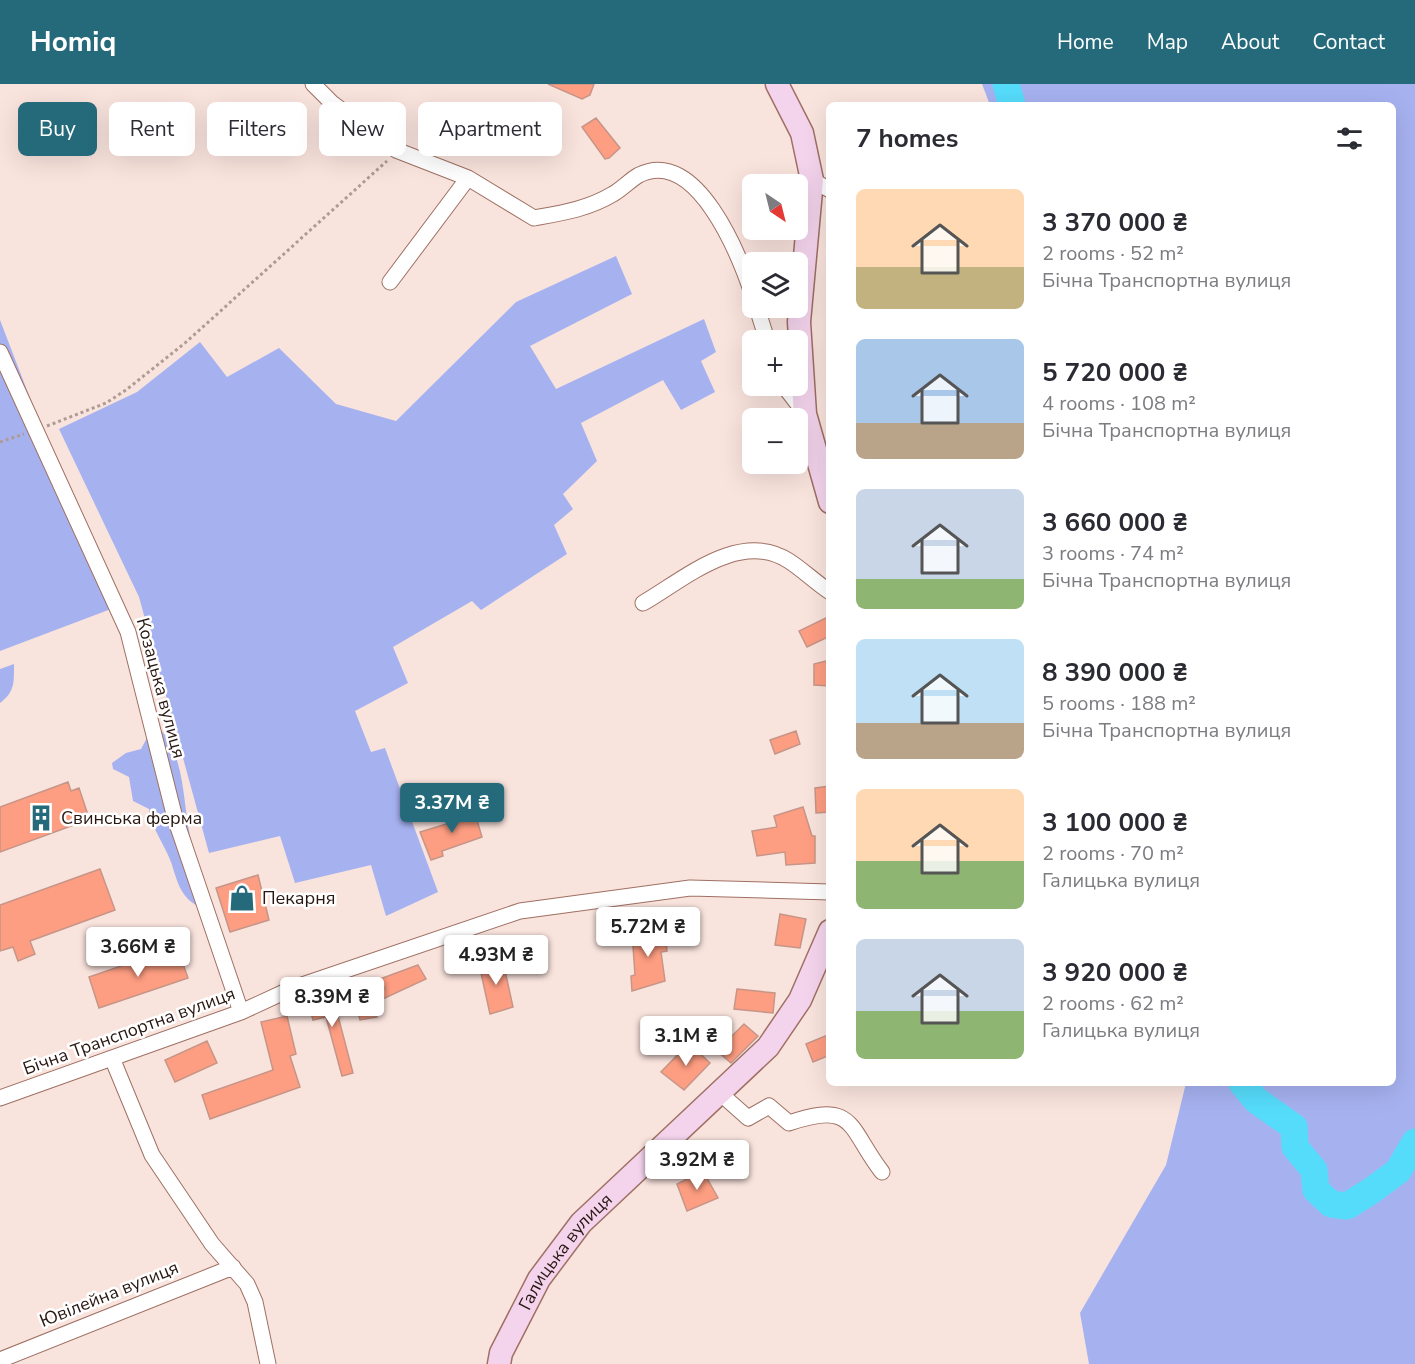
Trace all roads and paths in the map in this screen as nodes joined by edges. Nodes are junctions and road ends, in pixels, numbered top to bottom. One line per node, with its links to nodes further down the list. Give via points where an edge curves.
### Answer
1 (313, 84): 3 (street)
2 (777, 84): 7 (main road, via 802,133)
3 (331, 102)
4 (406, 154): 6 (street)
5 (391, 156): 13 (path, via 185,343 126,390 106,403)
6 (468, 178): 8 (street, via 534,218 581,209 613,195 640,175 661,171 683,179 704,196); 9 (street)
7 (821, 185): 11 (main road, via 799,322)
8 (742, 263)
9 (390, 282)
10 (0, 352): 13 (street, Козацька вулиця)
11 (805, 408)
12 (808, 425): 15 (main road)
13 (37, 430): 14 (path); 20 (street, Козацька вулиця, via 128,632 175,818)
14 (0, 442)
15 (826, 488)
16 (826, 589): 17 (street, via 789,561 754,552 717,559)
17 (643, 603)
18 (826, 892): 20 (street, Бічна Транспортна вулиця, via 690,888 520,911 293,987)
19 (826, 940): 22 (main road, Галицька вулиця, via 800,1000 768,1047)
20 (241, 1012): 21 (street, Бічна Транспортна вулиця)
21 (112, 1058): 23 (street, Бічна Транспортна вулиця); 25 (street, via 152,1155 212,1244)
22 (721, 1094): 24 (street, via 748,1118 769,1106 789,1122 835,1114 855,1126); 28 (main road, Галицька вулиця, via 581,1223 538,1279 501,1353)
23 (0, 1098)
24 (882, 1172)
25 (233, 1267): 26 (street, Ювілейна вулиця); 27 (street, via 255,1302)
26 (0, 1359)
27 (268, 1364)
28 (500, 1364)

